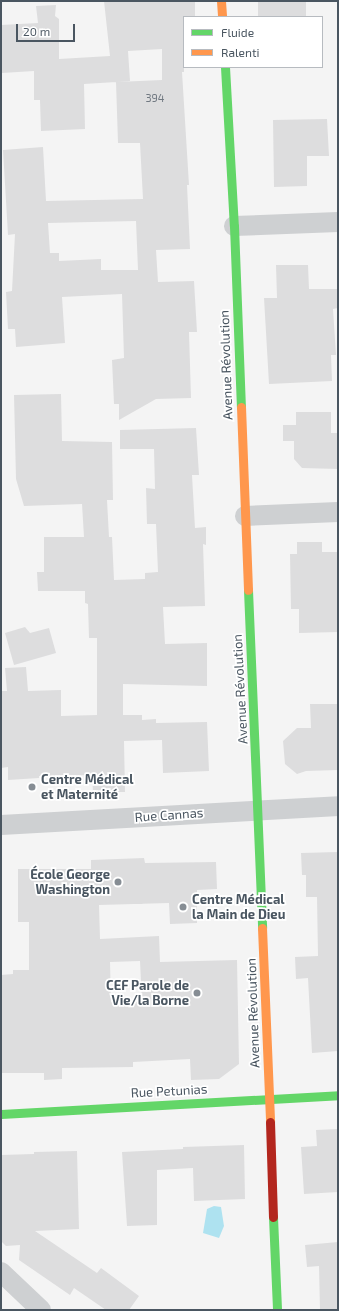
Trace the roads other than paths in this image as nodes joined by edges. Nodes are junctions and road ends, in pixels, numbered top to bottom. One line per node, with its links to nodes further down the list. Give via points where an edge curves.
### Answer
1 (221, 1): 2 (street)
2 (222, 16)
3 (225, 68): 5 (street, Avenue Révolution)
4 (338, 222): 5 (street)
5 (234, 226): 7 (street, Avenue Révolution)
6 (338, 512): 7 (street)
7 (245, 516): 9 (street, Avenue Révolution)
8 (338, 806): 9 (street, Rue Cannas)
9 (258, 810): 10 (street, Rue Cannas); 12 (street, Avenue Révolution)
10 (1, 825)
11 (338, 1095): 12 (street, Rue Petunias)
12 (270, 1099): 13 (street, Rue Petunias); 16 (street, Avenue Révolution)
13 (1, 1114)
14 (1, 1272): 15 (street)
15 (41, 1310)
16 (277, 1310)

